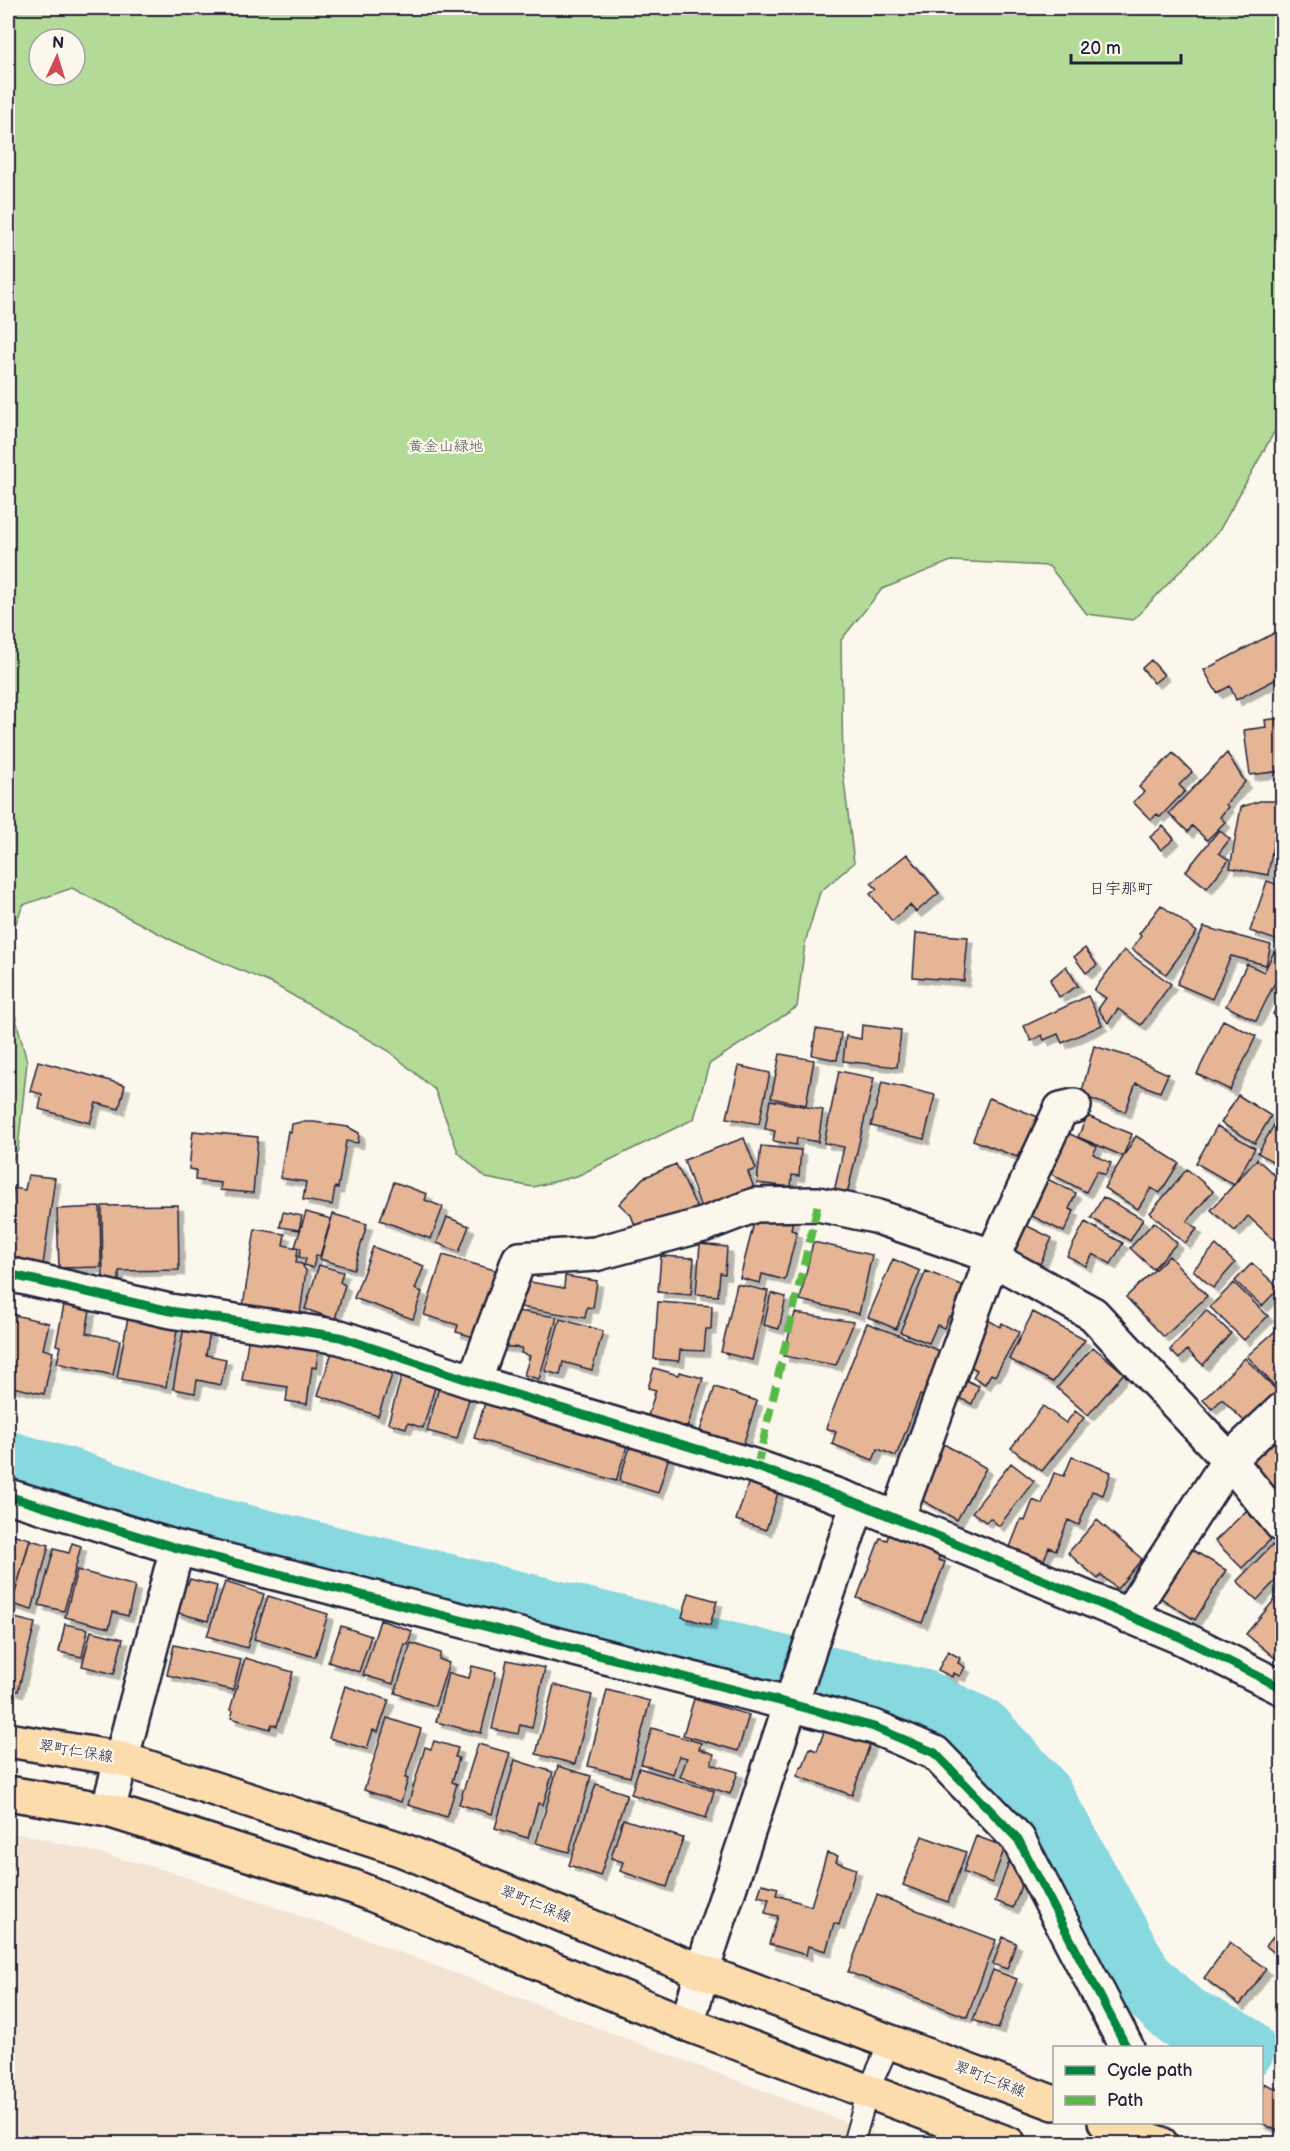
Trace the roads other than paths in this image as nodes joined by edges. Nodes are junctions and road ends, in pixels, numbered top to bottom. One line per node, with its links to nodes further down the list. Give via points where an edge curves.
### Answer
1 (1074, 1106): 2 (street, via 1061,1109)
2 (992, 1258): 4 (street, via 876,1216 818,1204 755,1205 703,1225 595,1254 519,1259); 6 (street, via 1093,1314); 9 (street)
3 (8, 1274): 4 (street, via 170,1311 340,1337)
4 (474, 1382): 8 (street, via 757,1467)
5 (1282, 1410): 6 (street)
6 (1229, 1460): 10 (street); 12 (street)
7 (8, 1496): 11 (street)
8 (858, 1503): 9 (street); 13 (street)
9 (897, 1519): 12 (street)
10 (1282, 1525)
11 (177, 1548): 13 (street); 16 (street)
12 (1128, 1616): 14 (street)
13 (798, 1684): 19 (street); 22 (street, via 874,1727 935,1753 1018,1839)
14 (1282, 1688)
15 (8, 1740): 16 (main road, 翠町仁保線)
16 (122, 1759): 18 (street); 19 (main road, 翠町仁保線, via 400,1849)
17 (8, 1793): 18 (main road)
18 (108, 1810): 20 (main road, via 354,1887)
19 (703, 1972): 20 (street); 21 (main road, 翠町仁保線)
20 (687, 2024): 23 (main road)
21 (890, 2042): 23 (lane); 24 (main road, 翠町仁保線)
22 (1126, 2046)
23 (868, 2091): 26 (lane); 27 (main road)
24 (1053, 2103)
25 (1110, 2124): 28 (main road)
26 (853, 2144)
27 (1009, 2144)
28 (1161, 2144)

